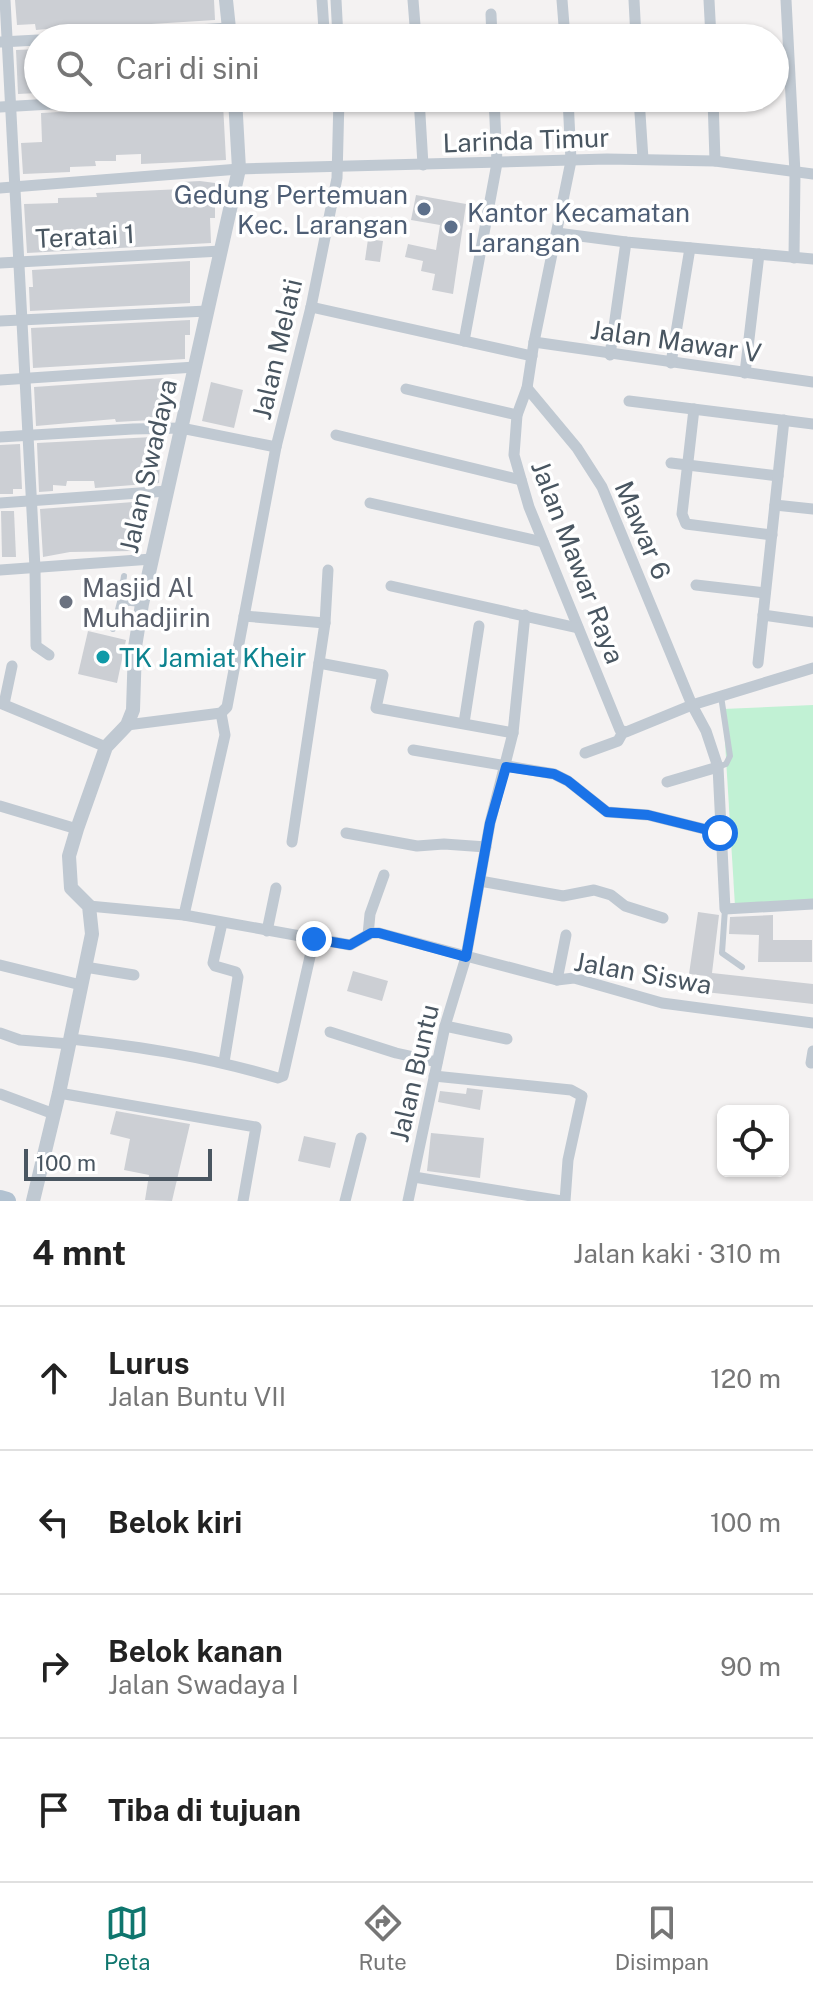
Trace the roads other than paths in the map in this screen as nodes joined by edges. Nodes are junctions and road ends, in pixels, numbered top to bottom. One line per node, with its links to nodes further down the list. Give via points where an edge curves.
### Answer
1 (5, 0): 21 (street)
2 (226, 0): 11 (street)
3 (322, 0): 12 (street)
4 (336, 0): 13 (street)
5 (413, 0): 14 (street)
6 (562, 0): 16 (street)
7 (634, 0): 17 (street)
8 (709, 0): 18 (street)
9 (786, 0): 19 (street)
10 (491, 14): 15 (street)
11 (228, 24)
12 (324, 24)
13 (337, 24)
14 (415, 24)
15 (491, 24)
16 (564, 24)
17 (635, 24)
18 (710, 24)
19 (787, 24)
20 (24, 41): 21 (street)
21 (3, 42): 23 (street)
22 (789, 58): 38 (street)
23 (6, 106): 40 (street)
24 (236, 112): 37 (street, Jalan Swadaya)
25 (339, 112): 36 (street, Jalan Melati)
26 (420, 112): 35 (street)
27 (495, 112): 34 (street)
28 (569, 112): 32 (street, Jalan Mawar Raya)
29 (640, 112): 31 (street)
30 (713, 112): 33 (street)
31 (643, 159): 32 (street, Larinda Timur); 33 (street, Larinda Timur)
32 (571, 161): 34 (street, Larinda Timur); 42 (street, Jalan Mawar Raya)
33 (715, 161): 38 (street, Larinda Timur)
34 (497, 163): 35 (street, Larinda Timur); 55 (street)
35 (423, 165): 36 (street, Larinda Timur)
36 (339, 167): 37 (street, Larinda Timur); 51 (street, Jalan Melati)
37 (239, 169): 40 (street, Larinda Timur); 45 (street, Jalan Swadaya)
38 (795, 173): 39 (street, Larinda Timur); 47 (street)
39 (813, 174)
40 (14, 187): 41 (street, Larinda Timur); 49 (street)
41 (0, 188)
42 (557, 233): 43 (street); 56 (street, Jalan Mawar Raya)
43 (626, 242): 44 (street); 57 (street)
44 (690, 248): 46 (street); 59 (street)
45 (221, 251): 49 (street, Teratai 1); 52 (street, Jalan Swadaya)
46 (759, 254): 47 (street); 61 (street)
47 (794, 258): 48 (street)
48 (813, 259)
49 (18, 262): 50 (street, Teratai 1); 53 (street)
50 (0, 263)
51 (311, 307): 55 (street); 76 (street, Jalan Melati)
52 (207, 311): 53 (street); 60 (street, Jalan Swadaya)
53 (21, 319): 54 (street); 62 (street)
54 (0, 321)
55 (464, 341): 58 (street)
56 (534, 342): 57 (street, Jalan Mawar V); 58 (street, Jalan Mawar Raya)
57 (610, 355): 59 (street, Jalan Mawar V)
58 (532, 356): 65 (street, Jalan Mawar Raya)
59 (671, 363): 61 (street, Jalan Mawar V)
60 (195, 367): 62 (street); 72 (street, Jalan Swadaya)
61 (745, 373): 64 (street, Jalan Mawar V)
62 (24, 379): 63 (street); 74 (street)
63 (0, 380)
64 (813, 382)
65 (527, 388): 69 (street, Jalan Mawar Raya); 114 (street, Mawar 6, via 602,487)
66 (406, 389): 69 (street)
67 (629, 401): 68 (street)
68 (694, 409): 70 (street); 78 (street)
69 (517, 415): 80 (street, Jalan Mawar Raya, via 514,455)
70 (784, 420): 71 (street); 79 (street)
71 (813, 424)
72 (181, 428): 74 (street, Jalan Melati); 76 (street, Jalan Melati); 81 (street, Jalan Swadaya)
73 (336, 435): 80 (street)
74 (27, 436): 75 (street, Jalan Melati); 82 (street)
75 (0, 437)
76 (276, 447): 101 (street, Jalan Melati)
77 (671, 463): 78 (street)
78 (687, 465): 79 (street); 87 (street, via 682,514 686,524)
79 (778, 476): 85 (street)
80 (521, 480): 88 (street, Jalan Mawar Raya)
81 (167, 491): 82 (street); 89 (street, Jalan Swadaya)
82 (31, 501): 83 (street); 90 (street)
83 (0, 503)
84 (370, 503): 88 (street)
85 (775, 505): 86 (street); 87 (street)
86 (813, 509)
87 (772, 535): 96 (street)
88 (543, 542): 105 (street, Jalan Mawar Raya)
89 (152, 559): 90 (street); 98 (street, Jalan Swadaya)
90 (35, 568): 91 (street); 107 (street, via 36,646)
91 (0, 570)
92 (328, 570): 103 (street)
93 (124, 576): 97 (lane)
94 (696, 585): 96 (street)
95 (391, 586): 99 (street)
96 (765, 593): 100 (street)
97 (120, 602): 98 (lane); 106 (lane)
98 (142, 604): 117 (street, Jalan Swadaya)
99 (525, 615): 105 (street); 119 (street, Jalan Buntu)
100 (763, 615): 102 (street); 109 (street)
101 (244, 616): 103 (street); 115 (street, Jalan Melati, via 230,696)
102 (813, 622)
103 (325, 623): 108 (street)
104 (479, 626): 116 (street)
105 (578, 628): 118 (street, Jalan Mawar Raya)
106 (113, 629)
107 (49, 655)
108 (319, 663): 116 (street, via 383,675 376,708); 130 (street)
109 (758, 663)
110 (12, 666): 113 (street)
111 (813, 668): 112 (street)
112 (721, 696): 114 (street); 124 (lane, via 730,756)
113 (2, 704): 120 (street)
114 (692, 705): 118 (street); 124 (street, Mawar 6)
115 (221, 713): 117 (street); 138 (street, Jalan Melati, via 225,735)
116 (464, 723): 119 (street)
117 (127, 725): 120 (street)
118 (623, 732): 122 (street, via 618,741)
119 (513, 733): 123 (street, Jalan Buntu)
120 (106, 747): 127 (street)
121 (413, 750): 123 (street)
122 (585, 753)
123 (506, 767): 129 (street, via 554,774 607,812 648,815); 131 (street, Jalan Buntu)
124 (718, 767): 125 (street); 129 (street, Mawar 6)
125 (667, 782)
126 (0, 806): 127 (street)
127 (77, 829): 136 (street, via 68,873 71,888)
128 (346, 833): 131 (street, via 417,846)
129 (720, 833): 137 (street, Mawar 6)
130 (292, 842)
131 (486, 847): 133 (street, Jalan Buntu)
132 (384, 875): 142 (street)
133 (480, 881): 139 (street, via 563,896 594,890); 145 (street, Jalan Buntu)
134 (276, 888): 141 (street)
135 (813, 904): 137 (street)
136 (89, 906): 138 (street, Jalan Siswa); 147 (street, via 92,934)
137 (725, 909): 148 (lane, via 722,953)
138 (184, 915): 140 (street, Jalan Siswa)
139 (663, 918)
140 (222, 923): 141 (street, Jalan Siswa); 158 (street, via 213,963 238,977)
141 (267, 931): 144 (street, Jalan Siswa)
142 (368, 935): 144 (street, Jalan Siswa, via 350,945); 145 (street, Jalan Siswa, via 379,933)
143 (566, 935): 150 (street)
144 (314, 939): 158 (street, via 283,1076)
145 (466, 957): 150 (street, Jalan Siswa); 153 (street, Jalan Buntu)
146 (0, 965): 151 (street)
147 (85, 967): 149 (street); 151 (street)
148 (742, 967)
149 (134, 975)
150 (557, 980): 152 (street, Jalan Siswa, via 574,978 662,1003)
151 (81, 985): 157 (street)
152 (813, 1023)
153 (445, 1026): 156 (street); 159 (street, Jalan Buntu)
154 (330, 1032): 159 (street)
155 (0, 1033): 157 (street, via 20,1040)
156 (507, 1039)
157 (70, 1042): 158 (street, via 155,1048); 161 (street)
158 (224, 1062)
159 (437, 1062): 160 (street, Jalan Buntu)
160 (434, 1076): 165 (street, Jalan Buntu); 172 (street, via 571,1090 582,1096)
161 (59, 1093): 163 (street); 169 (street, via 256,1127)
162 (0, 1094): 163 (street)
163 (54, 1114): 168 (street)
164 (361, 1138): 170 (street)
165 (414, 1177): 171 (street, Jalan Buntu); 172 (street)
166 (0, 1199): 167 (main road)
167 (7, 1201)
168 (33, 1201)
169 (243, 1201)
170 (345, 1201)
171 (408, 1201)
172 (563, 1201)

